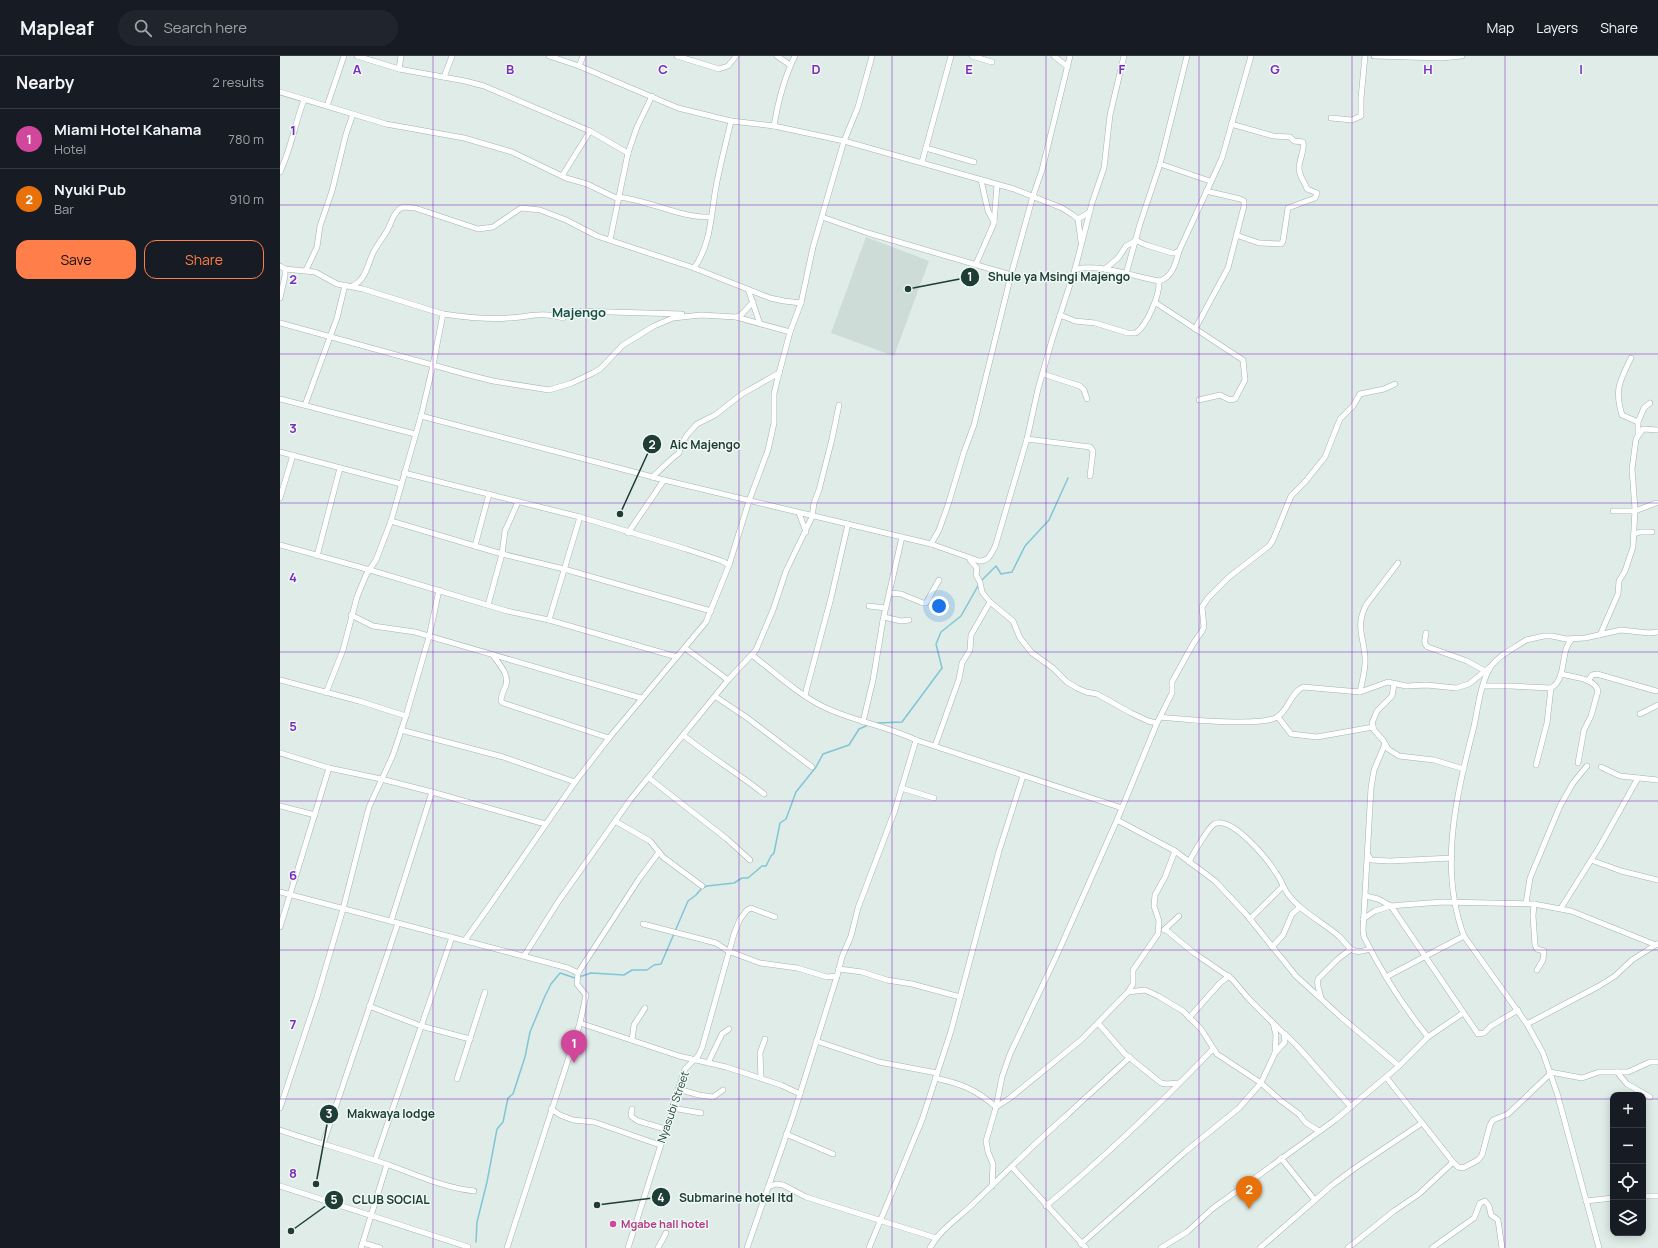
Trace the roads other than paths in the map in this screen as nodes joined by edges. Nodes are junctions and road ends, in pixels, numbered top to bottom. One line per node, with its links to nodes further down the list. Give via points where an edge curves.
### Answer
1 (344, 56): 31 (street)
2 (357, 56): 26 (street)
3 (401, 56): 26 (street)
4 (452, 56): 27 (street)
5 (549, 56): 24 (street)
6 (583, 56): 24 (street)
7 (677, 56): 8 (street, via 720,69 728,66)
8 (736, 56)
9 (777, 56): 23 (street)
10 (795, 56): 23 (street)
11 (872, 56): 38 (street, via 858,107)
12 (951, 56): 39 (street)
13 (972, 56): 22 (street)
14 (1054, 56): 25 (street)
15 (1070, 56): 25 (street)
16 (1124, 56): 52 (street, via 1110,115 1104,168)
17 (1187, 56): 43 (street)
18 (1251, 56): 35 (street)
19 (1365, 56): 33 (street, via 1360,98 1361,116 1352,120)
20 (1374, 56): 21 (street)
21 (1462, 56)
22 (992, 62)
23 (790, 65): 36 (street)
24 (579, 66): 29 (street)
25 (1068, 67): 50 (street)
26 (399, 69): 27 (street)
27 (444, 77): 37 (street, via 484,86)
28 (280, 92): 30 (street)
29 (652, 96): 34 (street, via 678,108); 40 (street)
30 (304, 100): 31 (street); 44 (street)
31 (327, 106): 32 (street)
32 (354, 114): 45 (street, via 386,124 464,138 512,152); 68 (street, via 320,226 316,248)
33 (1332, 118)
34 (731, 121): 36 (street); 53 (street)
35 (1231, 124): 47 (street, via 1222,158); 57 (street, via 1303,142 1299,169 1302,180 1307,189 1317,193 1316,198 1288,208 1284,241 1281,244 1259,243)
36 (774, 126): 38 (street)
37 (590, 131): 40 (street); 45 (street)
38 (844, 141): 41 (street); 54 (street)
39 (926, 148): 41 (street); 42 (street)
40 (628, 153): 51 (street)
41 (922, 162): 46 (street)
42 (974, 162)
43 (1160, 164): 47 (street); 59 (street)
44 (280, 172)
45 (562, 176): 51 (street)
46 (981, 180): 48 (street); 56 (street, via 988,211)
47 (1210, 181): 49 (street)
48 (996, 185): 50 (street); 56 (street)
49 (1206, 191): 57 (street, via 1244,201); 61 (street)
50 (1033, 196): 55 (street, via 1062,208); 70 (street)
51 (618, 198): 53 (street, via 628,198 670,211); 58 (street)
52 (1090, 212): 55 (street); 60 (street)
53 (711, 217): 64 (street, via 701,258)
54 (822, 217): 62 (street); 77 (street)
55 (1078, 219): 60 (street)
56 (994, 222): 62 (street)
57 (1236, 235): 85 (street, via 1228,268)
58 (610, 240): 64 (street); 73 (street, via 551,213 524,207 517,209 493,227 478,229 412,207 403,207 396,212 372,254 363,278)
59 (1135, 240): 61 (street, via 1172,253); 67 (street); 69 (street)
60 (1081, 244): 66 (street)
61 (1179, 251): 71 (street, via 1170,274)
62 (976, 264): 70 (street)
63 (280, 266): 65 (street)
64 (694, 268): 74 (street)
65 (285, 269): 68 (street); 75 (street)
66 (1075, 269): 67 (street); 81 (street)
67 (1105, 269): 69 (street)
68 (306, 270): 72 (street)
69 (1126, 274): 71 (street)
70 (1011, 275): 130 (street, via 974,425 939,530)
71 (1159, 281): 78 (street)
72 (345, 285): 73 (street); 87 (street)
73 (352, 286): 79 (street)
74 (748, 289): 76 (street); 77 (street, via 784,301)
75 (280, 298)
76 (753, 302): 82 (street); 84 (street)
77 (801, 303): 86 (street)
78 (1156, 303): 81 (street, via 1139,331 1134,333 1095,323 1075,321); 85 (street)
79 (443, 314): 80 (street, via 493,319 544,314 563,318 575,311); 89 (street)
80 (701, 315): 82 (street); 89 (street, via 673,318 654,326 623,346 593,373 549,390 493,381)
81 (1060, 315): 91 (street)
82 (736, 317): 84 (street)
83 (280, 323): 87 (street)
84 (760, 324): 86 (street)
85 (1195, 329): 95 (street, via 1242,358 1245,376 1236,399 1230,400 1220,395)
86 (790, 332): 90 (street)
87 (330, 337): 89 (street); 97 (street)
88 (1631, 358): 100 (street, via 1618,386 1618,393 1622,414)
89 (433, 366): 99 (street)
90 (779, 373): 110 (street, via 742,394 715,416 697,424 681,445 680,453); 115 (street, via 774,394 771,440)
91 (1043, 374): 94 (street, via 1080,386); 104 (street)
92 (1395, 384): 179 (street, via 1358,396 1353,406 1338,422 1325,457 1291,496 1269,546 1228,577 1208,598 1202,610 1202,631 1172,682 1172,693)
93 (280, 399): 97 (street)
94 (1087, 399)
95 (1199, 400)
96 (1650, 403): 100 (street, via 1644,408)
97 (305, 405): 102 (street)
98 (839, 405): 121 (street)
99 (420, 416): 102 (street); 110 (street)
100 (1638, 422): 103 (street)
101 (1658, 430): 103 (street, via 1643,429)
102 (415, 434): 108 (street)
103 (1638, 436): 119 (street, via 1632,476)
104 (1027, 439): 109 (street, via 1090,447 1093,450); 135 (street, via 992,554 982,562)
105 (280, 452): 106 (street)
106 (293, 455): 107 (street); 114 (street)
107 (340, 468): 112 (street); 134 (street)
108 (404, 472): 112 (street); 113 (street)
109 (1090, 476)
110 (652, 477): 111 (street)
111 (664, 480): 115 (street); 127 (street)
112 (401, 484): 123 (street)
113 (489, 494): 116 (street); 132 (street)
114 (280, 498)
115 (749, 501): 120 (street); 137 (street)
116 (518, 502): 122 (street); 133 (street, via 505,531)
117 (1656, 503): 119 (street)
118 (1613, 511): 119 (street)
119 (1635, 511): 128 (street)
120 (799, 513): 121 (street); 125 (street)
121 (812, 517): 124 (street); 125 (street)
122 (580, 518): 127 (street); 138 (street)
123 (391, 521): 132 (street); 139 (street)
124 (848, 524): 129 (street); 173 (street)
125 (806, 532): 159 (street, via 786,571 762,638)
126 (1652, 532): 128 (street)
127 (628, 533): 137 (street, via 686,549)
128 (1634, 534): 154 (street, via 1626,568 1619,581 1618,594)
129 (902, 537): 130 (street); 142 (street)
130 (931, 544): 135 (street)
131 (280, 545): 134 (street)
132 (475, 546): 133 (street)
133 (502, 554): 138 (street); 144 (street)
134 (317, 556): 139 (street)
135 (968, 558): 143 (street, via 977,568 976,574 981,590)
136 (1398, 563): 172 (street, via 1363,610 1360,632 1365,663)
137 (729, 565): 147 (street)
138 (564, 569): 147 (street); 150 (street)
139 (370, 570): 141 (street); 148 (street)
140 (939, 580): 142 (street, via 923,603 901,594)
141 (439, 590): 144 (street); 155 (street)
142 (890, 593): 146 (street)
143 (990, 602): 182 (street, via 1013,621 1020,638 1032,653 1067,682 1086,692 1102,696 1145,720); 189 (street, via 971,635 970,650 962,663 959,679)
144 (488, 605): 150 (street)
145 (869, 606): 146 (street)
146 (886, 608): 149 (street)
147 (711, 611): 157 (street, via 706,622)
148 (351, 615): 155 (street, via 373,626 403,629); 171 (street, via 343,650)
149 (884, 617): 151 (street); 181 (street)
150 (550, 620): 160 (street)
151 (909, 620)
152 (1658, 632): 154 (street, via 1621,630)
153 (1426, 633): 162 (street, via 1426,646)
154 (1600, 635): 156 (street)
155 (429, 637): 158 (street); 178 (street)
156 (1572, 639): 161 (street, via 1552,636 1532,638); 163 (street, via 1564,653)
157 (685, 648): 160 (street); 165 (street)
158 (493, 655): 175 (street); 186 (street, via 507,678 501,696 503,703)
159 (752, 655): 165 (street); 173 (street)
160 (677, 657): 175 (street)
161 (1491, 666): 162 (street); 168 (street)
162 (1485, 671): 167 (street, via 1469,684 1456,688)
163 (1561, 674): 166 (street); 169 (street, via 1556,685)
164 (280, 680): 171 (street)
165 (728, 680): 174 (street)
166 (1588, 681): 170 (street, via 1592,675 1597,674); 191 (street, via 1596,685 1598,691 1584,730)
167 (1394, 684): 172 (street, via 1386,682); 183 (street, via 1392,696 1374,715)
168 (1483, 686): 169 (street); 197 (street)
169 (1551, 688): 192 (street, via 1547,723)
170 (1656, 691)
171 (326, 692): 178 (street)
172 (1360, 692): 180 (street, via 1303,687 1296,691)
173 (805, 695): 181 (street, via 824,707)
174 (716, 697): 185 (street); 193 (street)
175 (641, 698): 186 (street)
176 (1658, 704): 177 (street)
177 (1640, 714)
178 (406, 716): 184 (street)
179 (1160, 717): 180 (street, via 1261,722); 182 (street)
180 (1278, 717): 183 (street, via 1291,734 1305,737)
181 (863, 722): 187 (street, via 897,731)
182 (1157, 723): 209 (street)
183 (1373, 728): 188 (street)
184 (401, 730): 201 (street, via 393,756); 203 (street, via 503,757)
185 (683, 735): 199 (street); 206 (street)
186 (609, 738): 203 (street)
187 (916, 740): 189 (street); 204 (street)
188 (1385, 744): 197 (street, via 1399,756 1434,760); 216 (street, via 1373,778)
189 (935, 746): 198 (street)
190 (280, 753): 196 (street)
191 (1578, 763)
192 (1536, 765)
193 (812, 766)
194 (1588, 766): 228 (street, via 1573,783 1560,806 1530,878)
195 (1601, 767): 200 (street, via 1617,776)
196 (329, 768): 201 (street); 210 (street)
197 (1464, 769): 217 (street, via 1454,816)
198 (1023, 776): 209 (street); 262 (street, via 999,851)
199 (649, 778): 212 (street); 218 (street)
200 (1638, 778): 202 (street); 219 (street)
201 (381, 779): 205 (street); 232 (street, via 369,807)
202 (1658, 780)
203 (576, 782): 213 (street)
204 (901, 788): 207 (street); 254 (street)
205 (432, 792): 213 (street); 238 (street)
206 (764, 794)
207 (934, 798)
208 (280, 806): 210 (street)
209 (1122, 808): 211 (street)
210 (315, 815): 225 (street)
211 (1117, 820): 214 (street); 300 (street, via 1010,1054)
212 (615, 821): 215 (street, via 650,841); 252 (street)
213 (545, 824): 246 (street)
214 (1175, 851): 220 (street); 243 (street, via 1168,872 1155,895 1154,906 1159,921)
215 (659, 852): 222 (street); 256 (street)
216 (1367, 854): 217 (street, via 1371,860 1390,861); 226 (street)
217 (1452, 858): 227 (street)
218 (750, 860)
219 (1591, 860): 221 (street); 233 (street)
220 (1189, 862): 223 (street, via 1212,826 1224,823 1241,833 1254,846 1277,874); 236 (street, via 1215,881)
221 (1658, 880)
222 (702, 886)
223 (1283, 886): 231 (street); 236 (street)
224 (280, 892): 225 (street)
225 (291, 894): 232 (street); 241 (street)
226 (1366, 896): 230 (street); 237 (street)
227 (1455, 902): 228 (street); 230 (street); 244 (street)
228 (1526, 903): 229 (street)
229 (1534, 904): 233 (street); 255 (street, via 1535,944 1537,949 1544,951 1543,960)
230 (1391, 906): 237 (street, via 1375,911); 253 (street)
231 (1300, 907): 248 (street, via 1292,914 1283,935); 250 (street, via 1336,934)
232 (343, 908): 238 (street); 302 (street)
233 (1561, 908): 247 (street)
234 (1179, 916): 242 (street)
235 (775, 917): 251 (street, Nyasubi Street, via 751,908 747,910 740,919)
236 (1250, 919): 248 (street)
237 (1363, 919): 249 (street, via 1364,937)
238 (391, 921): 239 (street)
239 (398, 923): 245 (street); 264 (street)
240 (643, 924): 251 (street, via 720,944)
241 (280, 927)
242 (1165, 929): 243 (street); 258 (street, via 1194,953)
243 (1157, 936): 261 (street, via 1133,970 1133,984)
244 (1464, 936): 253 (street); 266 (street)
245 (452, 938): 246 (street); 273 (street)
246 (465, 940): 252 (street)
247 (1657, 944): 272 (street, via 1600,986)
248 (1272, 947): 263 (street, via 1296,976)
249 (1370, 948): 250 (street, via 1357,952); 259 (street)
250 (1351, 949): 263 (street, via 1318,979)
251 (728, 951): 257 (street, via 767,964 797,968 827,977); 284 (street, Nyasubi Street, via 702,1048)
252 (524, 956): 256 (street)
253 (1425, 957): 259 (street); 267 (street)
254 (839, 969): 257 (street); 262 (street, via 862,972)
255 (1537, 970)
256 (578, 973): 269 (street, via 577,984 586,995)
257 (837, 976): 280 (street)
258 (1229, 976): 268 (street); 271 (street)
259 (1386, 977): 276 (street)
260 (485, 992): 277 (street)
261 (1128, 992): 268 (street, via 1142,990 1158,996); 270 (street)
262 (960, 997): 290 (street)
263 (1321, 998): 287 (street)
264 (369, 1006): 273 (street); 312 (street)
265 (644, 1008): 279 (street, via 634,1025)
266 (1518, 1010): 267 (street, via 1490,1026 1480,1035); 272 (street)
267 (1463, 1012): 276 (street)
268 (1189, 1018): 281 (street)
269 (580, 1023): 279 (street); 304 (street)
270 (1098, 1023): 283 (street); 300 (street, via 1081,1040)
271 (1273, 1023): 275 (street); 282 (street, via 1276,1035)
272 (1527, 1024): 289 (street, via 1543,1053)
273 (421, 1026): 277 (street); 316 (street)
274 (729, 1029): 286 (street, via 722,1034)
275 (1284, 1034): 282 (street, via 1285,1044); 301 (street)
276 (1428, 1037): 287 (street)
277 (470, 1039): 293 (street)
278 (765, 1039): 292 (street, via 760,1053)
279 (632, 1040): 284 (street)
280 (816, 1041): 290 (street, via 879,1062); 298 (street)
281 (1213, 1049): 294 (street); 295 (street, via 1229,1063)
282 (1275, 1053): 295 (street)
283 (1130, 1058): 294 (street, via 1161,1082); 319 (street)
284 (694, 1060): 286 (street); 296 (street, Nyasubi Street, via 685,1069)
285 (1658, 1062): 288 (street, via 1650,1062 1628,1072)
286 (708, 1063): 292 (street)
287 (1399, 1066): 291 (street)
288 (1617, 1072): 289 (street, via 1599,1072 1582,1078); 299 (street, via 1627,1084)
289 (1550, 1073): 317 (street, via 1508,1114 1493,1120 1478,1160 1463,1168); 328 (street, via 1558,1093)
290 (936, 1076): 300 (street, via 982,1094); 331 (street, via 922,1120)
291 (1386, 1077): 301 (street); 307 (street)
292 (760, 1078): 298 (street)
293 (458, 1079)
294 (1179, 1083): 329 (street)
295 (1261, 1083): 310 (street, via 1297,1112 1306,1123); 335 (street, via 1239,1108 1181,1156)
296 (678, 1089): 297 (street, via 713,1097); 303 (street, Nyasubi Street)
297 (723, 1090)
298 (800, 1094): 311 (street)
299 (1650, 1097)
300 (996, 1107): 321 (street, via 986,1141 993,1164)
301 (1351, 1107): 310 (street)
302 (280, 1108)
303 (672, 1108): 306 (street); 308 (street, Nyasubi Street)
304 (551, 1109): 313 (street, via 573,1120 594,1122); 338 (street)
305 (632, 1109): 308 (street, via 634,1119)
306 (701, 1113)
307 (1422, 1123): 317 (street); 327 (street, via 1355,1168)
308 (665, 1129): 313 (street, Nyasubi Street)
309 (280, 1130): 312 (street)
310 (1319, 1131): 315 (street)
311 (786, 1134): 314 (street); 322 (street)
312 (323, 1144): 316 (street)
313 (660, 1145): 339 (street, Nyasubi Street)
314 (833, 1154)
315 (1281, 1158): 327 (street); 344 (street, via 1212,1208 1187,1232)
316 (375, 1160): 318 (street)
317 (1453, 1162): 346 (street, via 1419,1194)
318 (387, 1164): 323 (street, via 433,1182); 330 (street)
319 (1012, 1167): 321 (street); 329 (street)
320 (280, 1186): 330 (street)
321 (992, 1186): 333 (street)
322 (768, 1187): 331 (street, via 783,1184 799,1194); 341 (street)
323 (474, 1191)
324 (1646, 1196): 325 (street)
325 (1658, 1196)
326 (1610, 1198): 328 (street)
327 (1314, 1200): 345 (street)
328 (1586, 1201): 349 (street)
329 (1046, 1206): 335 (street)
330 (372, 1215): 334 (street); 336 (street)
331 (880, 1221): 333 (street); 342 (street)
332 (666, 1233): 340 (street)
333 (936, 1238): 343 (street)
334 (362, 1245): 337 (street)
335 (1084, 1246)
336 (468, 1247)
337 (380, 1248)
338 (507, 1248)
339 (628, 1248)
340 (658, 1248)
341 (747, 1248)
342 (869, 1248)
343 (930, 1248)
344 (1161, 1248)
345 (1260, 1248)
346 (1348, 1248)
347 (1432, 1248): 348 (street, via 1474,1218 1480,1203 1485,1200 1491,1215 1498,1220)
348 (1502, 1248)
349 (1599, 1248)

